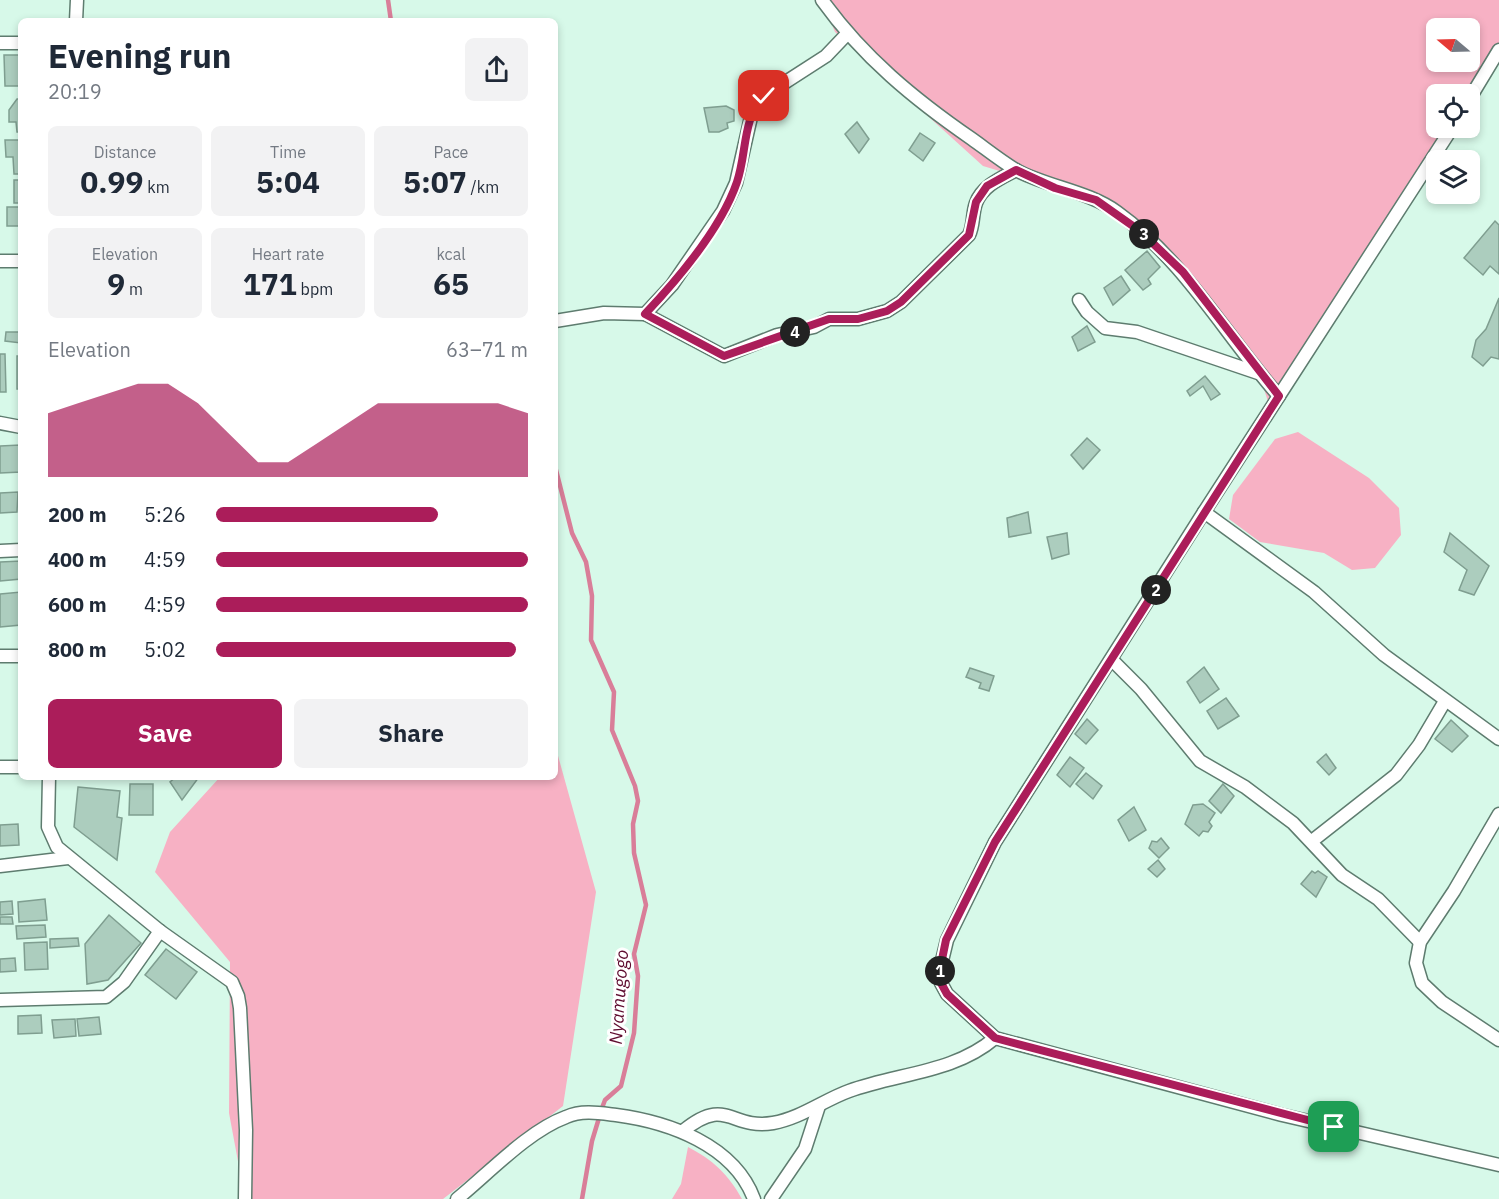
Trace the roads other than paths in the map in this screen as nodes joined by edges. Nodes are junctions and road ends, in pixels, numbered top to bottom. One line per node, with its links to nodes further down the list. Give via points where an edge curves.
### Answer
1 (77, 0): 3 (street)
2 (822, 0): 4 (street)
3 (76, 18)
4 (847, 34): 10 (street, via 885,73); 14 (street, via 826,56 764,96 753,108 736,183 723,211 672,285)
5 (0, 43): 6 (street)
6 (18, 43)
7 (1499, 50): 8 (street)
8 (1478, 84)
9 (1446, 138): 17 (street)
10 (1016, 170): 14 (street, via 987,186 976,202 969,235 887,311 858,319 829,319 724,356); 16 (street, via 1055,188 1096,200 1140,231 1183,272)
11 (0, 261): 12 (street)
12 (18, 261)
13 (1079, 300): 16 (street, via 1105,328 1137,332)
14 (645, 314): 15 (street, via 604,313)
15 (558, 321)
16 (1259, 374): 17 (street)
17 (1279, 396): 20 (street)
18 (0, 423): 19 (street)
19 (18, 426)
20 (1204, 512): 25 (street); 26 (street, via 1314,592 1384,655)
21 (18, 550): 22 (street)
22 (0, 551)
23 (0, 656): 24 (street)
24 (18, 656)
25 (1113, 660): 32 (street, via 1200,761 1245,787); 38 (street, via 995,842 944,947 940,969 947,994)
26 (1445, 701): 27 (street); 32 (street, via 1396,776)
27 (1499, 739)
28 (0, 767): 29 (street)
29 (18, 767)
30 (49, 780): 33 (street, via 48,827 57,847)
31 (1499, 814): 36 (street)
32 (1312, 841): 36 (street, via 1342,875 1378,899)
33 (68, 858): 34 (street); 35 (street)
34 (0, 866)
35 (160, 931): 37 (street, via 124,982 106,997); 43 (street, via 218,970 232,982 238,996 246,1130)
36 (1420, 942): 39 (street, via 1416,963 1422,983 1442,1002)
37 (0, 1000)
38 (995, 1038): 40 (street, via 977,1053 857,1088); 42 (street, via 1282,1114)
39 (1499, 1040)
40 (819, 1106): 41 (street, via 770,1124 708,1114); 46 (street, via 805,1149)
41 (683, 1131): 44 (street, via 631,1117 578,1112 543,1128); 45 (street, via 735,1169)
42 (1499, 1165)
43 (245, 1199)
44 (457, 1199)
45 (754, 1199)
46 (771, 1199)

